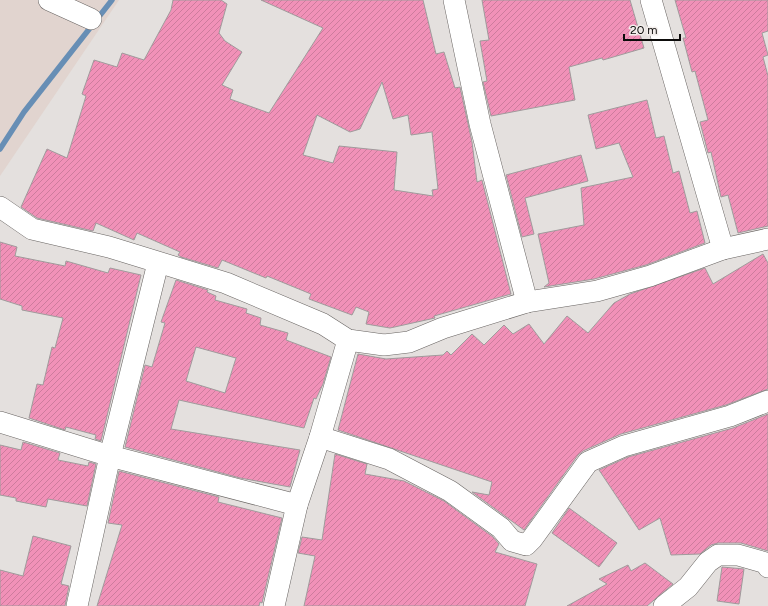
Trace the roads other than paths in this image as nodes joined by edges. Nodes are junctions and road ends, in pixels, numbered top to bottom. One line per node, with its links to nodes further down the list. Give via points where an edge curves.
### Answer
1 (50, 0): 4 (street)
2 (454, 0): 9 (street, via 480,124)
3 (651, 0): 7 (street)
4 (91, 19)
5 (0, 207): 8 (street, via 32,229 109,247)
6 (768, 239): 7 (street)
7 (723, 249): 9 (street, via 650,276 597,291)
8 (158, 263): 10 (street, via 226,283 274,302 323,324); 14 (street)
9 (527, 302): 10 (street, via 443,328 409,342 384,345)
10 (348, 340): 13 (street)
11 (768, 401): 13 (street, via 730,416 624,446 588,462 526,545 512,541 501,528 450,491 395,462)
12 (0, 422): 14 (street)
13 (320, 437): 15 (street)
14 (110, 456): 15 (street); 17 (street)
15 (297, 505): 18 (street)
16 (768, 567): 19 (street, via 766,563 738,555 718,555 708,562 688,587)
17 (77, 606)
18 (274, 606)
19 (664, 606)

